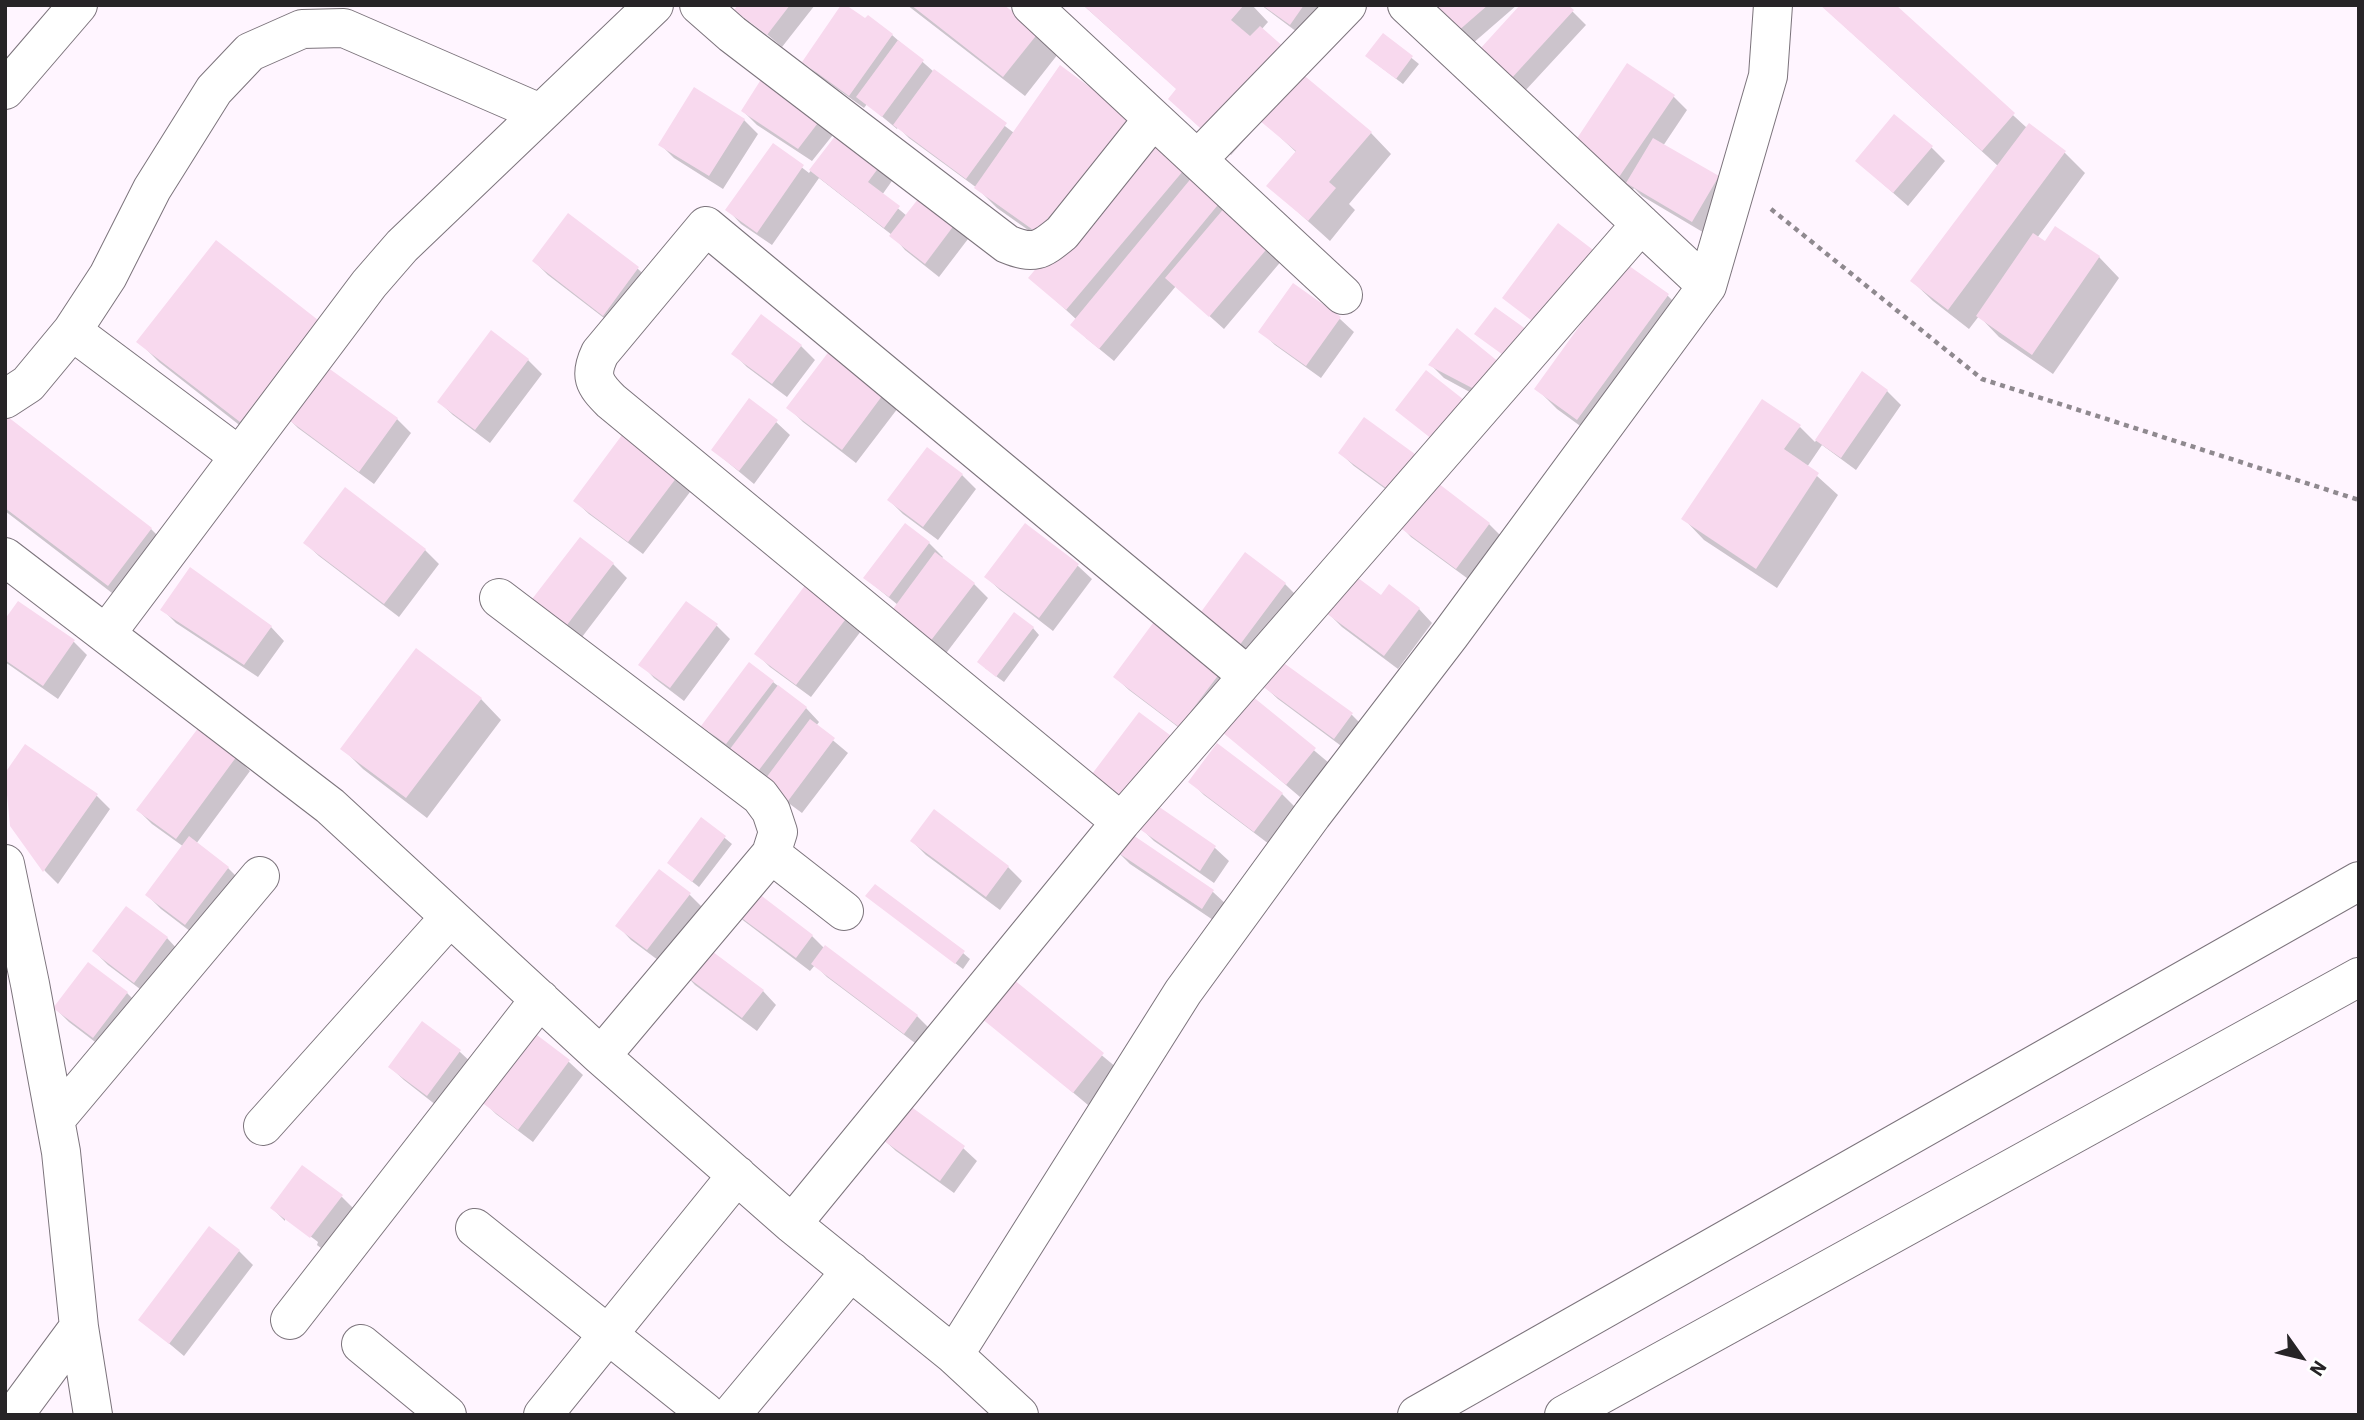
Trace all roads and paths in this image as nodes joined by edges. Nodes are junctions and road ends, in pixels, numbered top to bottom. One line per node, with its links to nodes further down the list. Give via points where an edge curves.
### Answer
1 (78, 5): 8 (street)
2 (654, 5): 9 (street)
3 (699, 5): 10 (street, via 1007,244 1026,252 1046,246 1062,233)
4 (1031, 5): 10 (street)
5 (1347, 5): 11 (street)
6 (1407, 5): 13 (street)
7 (1773, 5): 12 (street, via 1768,76)
8 (5, 90)
9 (540, 113): 16 (street, via 344,28 302,29 250,52 214,90); 18 (street, via 402,246)
10 (1153, 119): 11 (street)
11 (1198, 159): 15 (street)
12 (1737, 183): 14 (street); 19 (path, via 1982,379)
13 (1641, 225): 14 (street); 23 (street)
14 (1707, 286): 44 (street, via 1183,992)
15 (1343, 295)
16 (72, 331): 17 (street, via 28,384); 18 (street)
17 (5, 399)
18 (239, 456): 22 (street)
19 (2359, 500)
20 (5, 557): 22 (street)
21 (499, 598): 25 (street, via 760,796 778,832)
22 (106, 634): 30 (street, via 330,806)
23 (1248, 676): 24 (street); 24 (street, via 706,226 600,353 593,368 597,387)
24 (1121, 822): 37 (street)
25 (771, 854): 29 (street); 33 (street)
26 (260, 876): 34 (street)
27 (2359, 881): 51 (street)
28 (8, 889): 34 (street)
29 (844, 911)
30 (450, 917): 32 (street); 35 (street)
31 (2359, 977): 52 (street)
32 (540, 999): 33 (street); 40 (street)
33 (601, 1056): 36 (street)
34 (55, 1120): 41 (street)
35 (263, 1126)
36 (737, 1175): 37 (street); 42 (street)
37 (792, 1224): 39 (street)
38 (475, 1227): 42 (street)
39 (850, 1272): 44 (street); 45 (street)
40 (290, 1320)
41 (79, 1327): 46 (street); 47 (street)
42 (609, 1334): 45 (street); 49 (street)
43 (361, 1344): 48 (street)
44 (954, 1355): 50 (street)
45 (718, 1413)
46 (14, 1415)
47 (93, 1415)
48 (447, 1415)
49 (543, 1415)
50 (1019, 1415)
51 (1417, 1415)
52 (1564, 1415)

